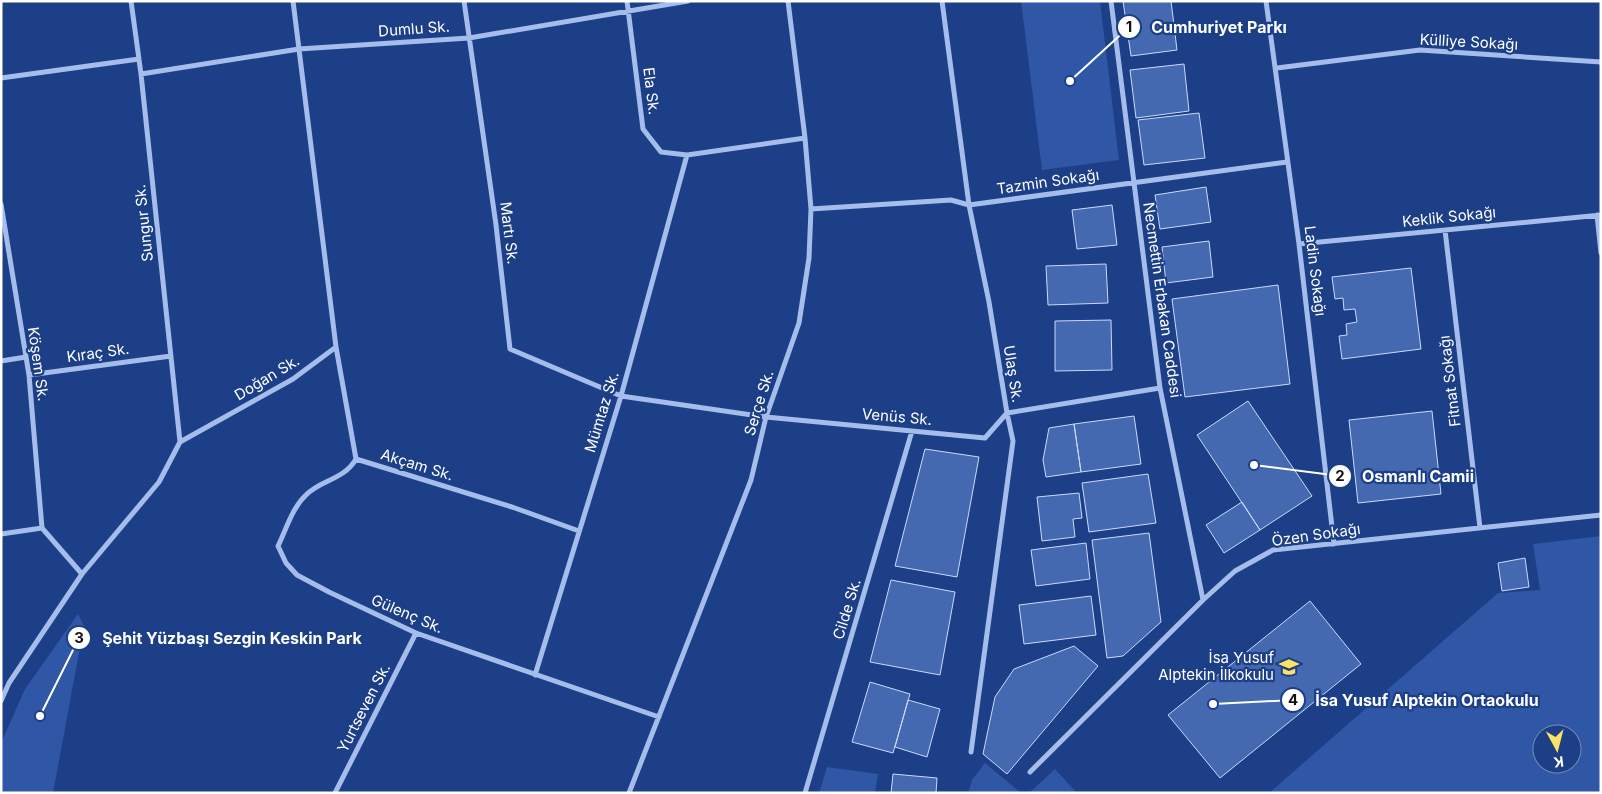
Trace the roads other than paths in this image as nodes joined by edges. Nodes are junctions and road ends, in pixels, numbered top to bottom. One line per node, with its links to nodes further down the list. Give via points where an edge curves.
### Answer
1 (130, 1): 13 (street, Sungur Sk.)
2 (293, 1): 12 (street)
3 (464, 1): 11 (street, Martı Sk.)
4 (627, 1): 10 (street, Ela Sk.)
5 (688, 1): 10 (street, Dumlu Sk.)
6 (788, 1): 18 (street, Serçe Sk.)
7 (942, 1): 23 (street, Ulaş Sk.)
8 (1111, 1): 21 (street, Necmettin Erbakan Caddesi)
9 (1266, 1): 15 (street, Ladin Sokağı)
10 (628, 11): 11 (street, Dumlu Sk.); 19 (street, Ela Sk., via 643,130 662,152)
11 (469, 38): 12 (street, Dumlu Sk.); 35 (street, Martı Sk., via 510,349)
12 (299, 49): 16 (street, Dumlu Sk.); 29 (street)
13 (139, 58): 16 (street, Sungur Sk.); 17 (street)
14 (1601, 62): 15 (street, Külliye Sokağı, via 1420,50)
15 (1277, 68): 20 (street, Ladin Sokağı)
16 (141, 74): 30 (street, Sungur Sk.)
17 (1, 78)
18 (806, 138): 19 (street, Ela Sk.); 24 (street, Serçe Sk.)
19 (687, 155): 35 (street, Mümtaz Sk.)
20 (1288, 162): 21 (street, Tazmin Sokağı); 27 (street, Ladin Sokağı)
21 (1134, 183): 23 (street, Tazmin Sokağı); 34 (street, Necmettin Erbakan Caddesi)
22 (1, 204): 31 (street, Köşem Sk.)
23 (969, 205): 24 (street, Tazmin Sokağı, via 951,200); 36 (street, Ulaş Sk.)
24 (811, 209): 37 (street, Serçe Sk., via 809,258 798,323)
25 (1599, 215): 26 (street, Keklik Sokağı); 28 (street)
26 (1445, 230): 27 (street, Keklik Sokağı); 43 (street, Fitnat Sokağı)
27 (1299, 244): 46 (street, Ladin Sokağı)
28 (1601, 253)
29 (336, 348): 39 (street, Doğan Sk., via 293,379); 40 (street)
30 (171, 356): 33 (street, Kıraç Sk.); 39 (street, Sungur Sk.)
31 (26, 357): 32 (street); 33 (street, Köşem Sk.)
32 (1, 361)
33 (28, 375): 42 (street, Köşem Sk.)
34 (1160, 388): 36 (street); 48 (street, Necmettin Erbakan Caddesi)
35 (620, 396): 37 (street, Venüs Sk.); 44 (street, Mümtaz Sk.)
36 (1007, 413): 38 (street, Venüs Sk., via 985,438); 53 (street, Ulaş Sk., via 1013,441)
37 (766, 417): 38 (street, Venüs Sk.); 52 (street, Serçe Sk., via 751,480)
38 (912, 431): 57 (street, Cilde Sk.)
39 (180, 442): 47 (street, via 159,482)
40 (356, 459): 44 (street, Akçam Sk.); 49 (street, Gülenç Sk., via 350,469 306,494 278,546 297,576)
41 (1601, 515): 43 (street, Özen Sokağı)
42 (42, 528): 45 (street); 47 (street)
43 (1480, 528): 46 (street, Özen Sokağı)
44 (579, 531): 50 (street, Mümtaz Sk.)
45 (1, 534)
46 (1334, 544): 48 (street, Özen Sokağı, via 1273,550 1235,571)
47 (82, 574): 51 (street, via 9,683)
48 (1203, 600): 54 (street, Özen Sokağı)
49 (416, 633): 50 (street, Gülenç Sk.); 55 (street, Yurtseven Sk.)
50 (536, 675): 52 (street, Gülenç Sk.)
51 (1, 701)
52 (659, 717): 56 (street, Serçe Sk.)
53 (971, 752)
54 (1030, 772)
55 (335, 793)
56 (629, 793)
57 (805, 793)

